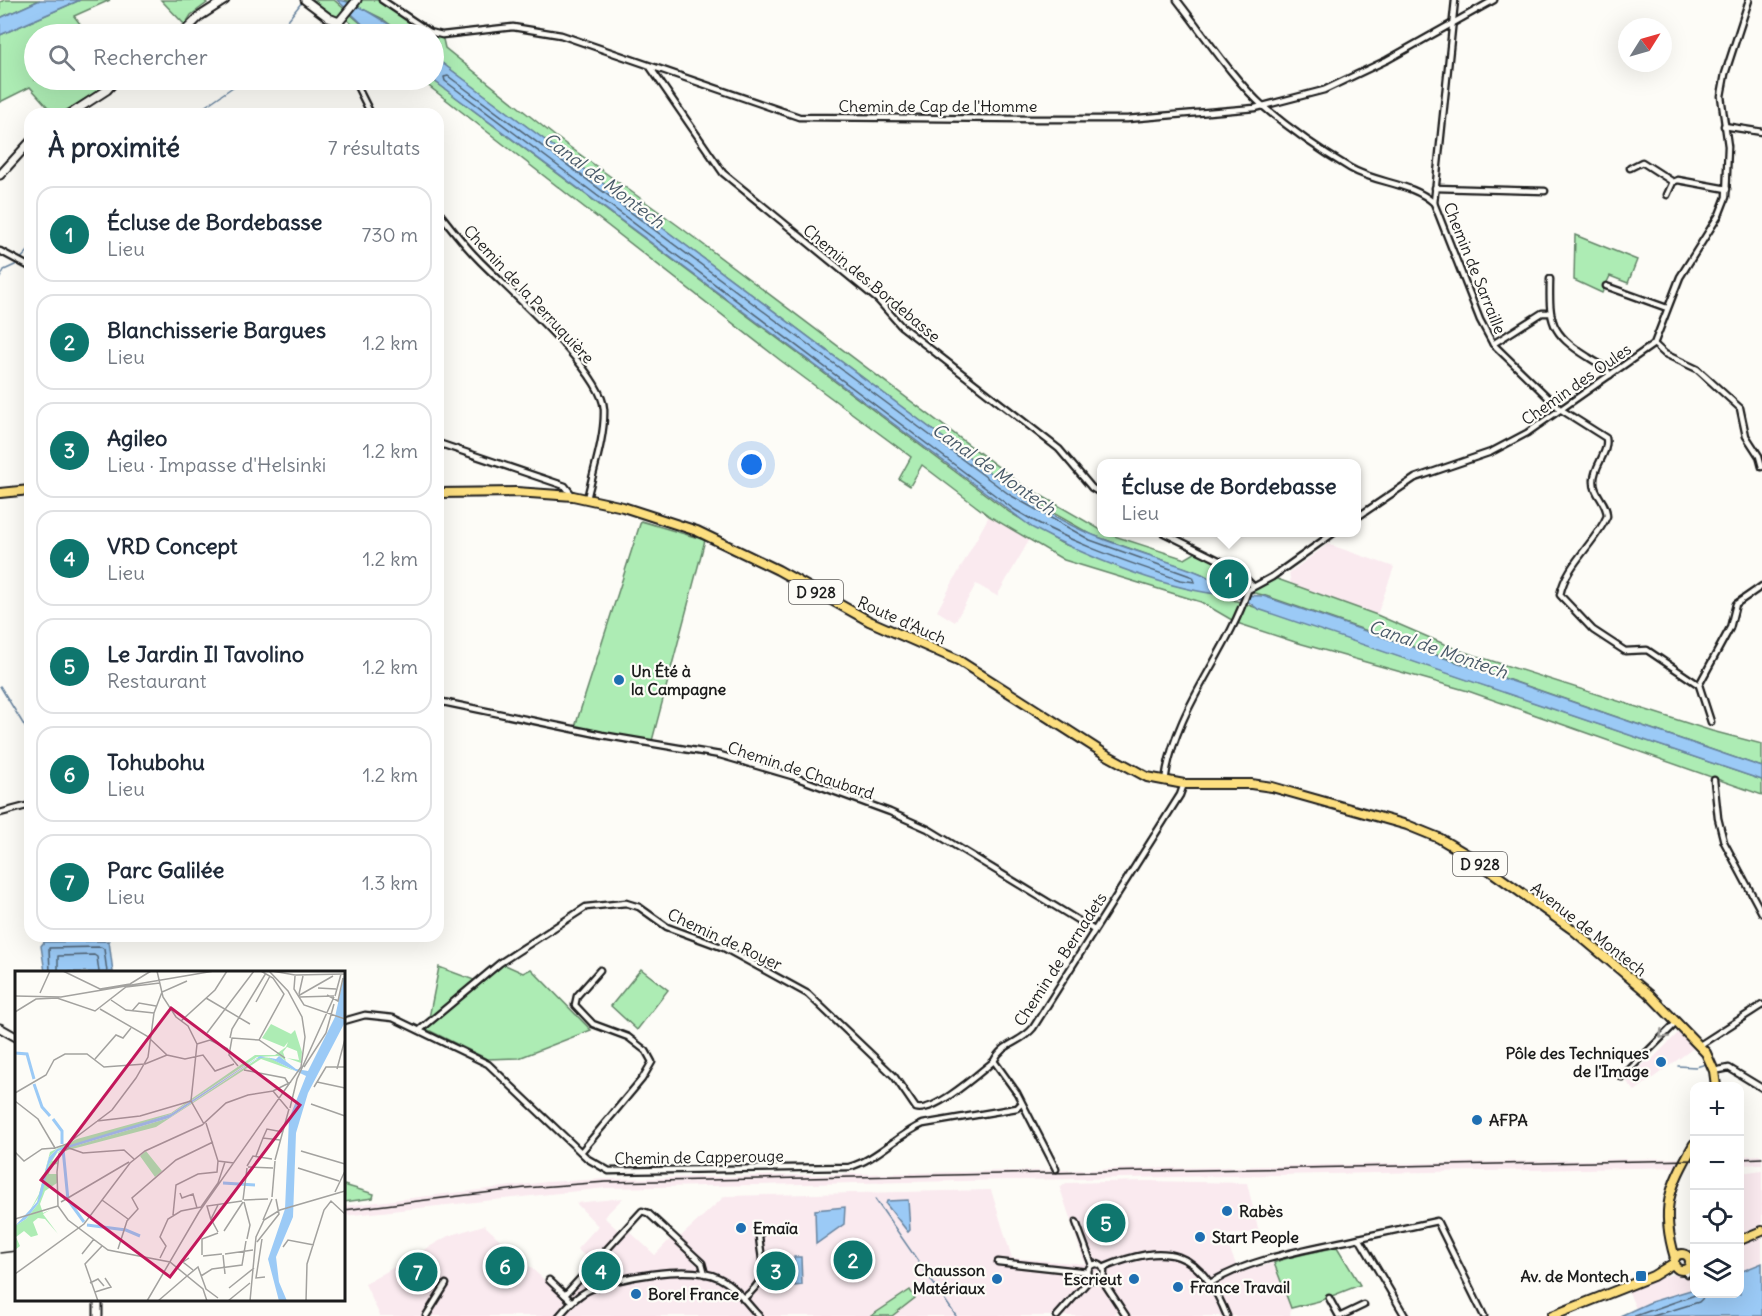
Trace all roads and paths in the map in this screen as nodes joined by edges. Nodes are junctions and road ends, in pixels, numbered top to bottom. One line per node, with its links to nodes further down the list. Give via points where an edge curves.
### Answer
1 (225, 0): 11 (street)
2 (306, 0): 9 (street)
3 (382, 0): 13 (street, Chemin de Cap de l'Homme)
4 (1177, 0): 18 (street)
5 (1455, 0): 10 (street, Chemin de Sarraille)
6 (1494, 0): 10 (street, Chemin de Cap de l'Homme)
7 (1749, 0): 21 (street, via 1725,74 1721,96)
8 (356, 2): 9 (street)
9 (339, 21): 12 (street)
10 (1454, 21): 18 (street, Chemin de Cap de l'Homme, via 1387,60 1324,90); 27 (street, Chemin de Sarraille)
11 (192, 24)
12 (339, 24)
13 (418, 24)
14 (444, 35): 15 (street, Chemin de Cap de l'Homme, via 513,27 590,43)
15 (650, 67): 18 (street, Chemin de Cap de l'Homme, via 799,117 1127,119); 46 (street, Chemin des Bordebasse, via 723,173 878,300 901,326 1059,449)
16 (107, 90): 19 (street)
17 (359, 90): 20 (street)
18 (1263, 105): 31 (street, via 1351,168 1382,183 1425,194)
19 (79, 108)
20 (368, 108)
21 (1724, 126): 22 (street); 28 (street, via 1728,146)
22 (1762, 132)
23 (24, 149): 25 (street)
24 (1630, 168): 26 (street, via 1642,162)
25 (0, 175)
26 (1673, 182): 28 (street, via 1682,179); 30 (street)
27 (1435, 188): 29 (street); 31 (street, Chemin de Sarraille)
28 (1727, 189): 37 (street, via 1719,215 1680,276)
29 (1545, 190)
30 (1667, 195)
31 (1434, 202): 39 (street, Chemin de Sarraille, via 1480,320)
32 (444, 218): 50 (street, Chemin de la Perruquière, via 478,260 560,342 600,393 604,409 602,429)
33 (0, 251): 34 (street)
34 (24, 265)
35 (1550, 279): 38 (street)
36 (1606, 286): 37 (street)
37 (1667, 308): 40 (street)
38 (1550, 313): 39 (street, via 1542,313); 41 (street, via 1565,343)
39 (1494, 344): 42 (street, Chemin de Sarraille)
40 (1654, 344): 41 (street, Chemin des Oules); 44 (street, Chemin des Oules, via 1665,354 1697,369 1740,408 1746,436)
41 (1610, 375): 42 (street, Chemin des Oules)
42 (1560, 409): 51 (street, Chemin des Oules, via 1500,447 1415,478); 56 (street, Chemin de Sarraille, via 1606,438 1594,479 1595,492 1607,516 1587,550 1571,567 1560,594 1593,630 1624,651 1647,650)
43 (444, 445): 49 (street, via 565,486)
44 (1762, 467)
45 (24, 491): 47 (main road)
46 (1097, 491)
47 (0, 493)
48 (444, 493): 49 (main road, Route d'Auch / D 928)
49 (573, 496): 50 (main road, Route d'Auch / D 928)
50 (587, 499): 60 (main road, Route d'Auch / D 928, via 662,519 733,547 869,621 948,654 1105,754 1147,777)
51 (1361, 515)
52 (1172, 537): 54 (street, via 1235,568)
53 (1328, 537): 54 (street, via 1272,577)
54 (1252, 585): 60 (street, via 1237,623 1185,713)
55 (1762, 586): 56 (street, via 1736,604 1730,628)
56 (1699, 685): 58 (street)
57 (444, 702): 65 (street, Chemin de Chaubard, via 720,755 792,776 928,829)
58 (1711, 722)
59 (1714, 780): 64 (street, via 1724,842)
60 (1165, 782): 61 (main road, Avenue de Montech / D 928)
61 (1184, 784): 65 (street, Chemin de Bernadets); 69 (main road, Avenue de Montech / D 928, via 1272,787 1407,825 1439,838 1572,930 1618,966)
62 (24, 807): 63 (street)
63 (0, 813)
64 (1762, 913)
65 (1094, 930): 74 (street, Chemin de Bernadets, via 1033,1028 1019,1041 1003,1048)
66 (600, 970): 80 (street, via 577,996 575,1005 593,1024 628,1037 646,1051 652,1062)
67 (1762, 1005): 73 (street)
68 (345, 1021): 71 (street, Chemin de Capperouge, via 378,1015)
69 (1677, 1022): 73 (main road, Avenue de Montech / D 928); 76 (street, one-way to 76)
70 (0, 1028): 72 (street)
71 (421, 1029): 74 (street, Chemin de Royer, via 500,963 586,906 626,903 639,907 667,927 760,966 808,994 894,1076 916,1108 933,1104 966,1085); 80 (street, Chemin de Capperouge, via 488,1064)
72 (15, 1036)
73 (1700, 1046): 75 (main road, Avenue de Montech / D 928)
74 (994, 1060): 79 (street)
75 (1714, 1071): 77 (main road, Avenue de Montech / D 928); 78 (street, via 1729,1068)
76 (1622, 1077)
77 (1715, 1082)
78 (1762, 1088)
79 (1021, 1104): 80 (street, Chemin de Capperouge, via 1017,1108 922,1124 849,1167 612,1172); 82 (street)
80 (581, 1152)
81 (1690, 1153): 89 (main road, via 1668,1195 1666,1217 1670,1237)
82 (1056, 1169)
83 (1076, 1222): 90 (street)
84 (1762, 1231): 87 (main road)
85 (759, 1236): 101 (street, via 763,1277 759,1286)
86 (1359, 1238): 97 (street, via 1278,1256 1233,1270); 111 (street); 112 (street, via 1432,1221 1440,1223)
87 (1744, 1238)
88 (998, 1262): 92 (street)
89 (1685, 1262): 113 (main road)
90 (1092, 1265): 91 (street); 92 (street)
91 (1102, 1268): 95 (street); 97 (street, via 1139,1254 1163,1253 1194,1264)
92 (1088, 1272): 94 (street)
93 (705, 1274): 99 (street, via 702,1263 642,1211); 101 (street, via 725,1281); 102 (street, via 678,1272 602,1284)
94 (1091, 1278): 95 (street); 107 (street)
95 (1101, 1278): 108 (street)
96 (549, 1280): 99 (street)
97 (1212, 1282): 109 (street)
98 (446, 1284): 104 (street)
99 (565, 1295): 102 (street)
100 (1329, 1298): 110 (street)
101 (742, 1299): 106 (street)
102 (572, 1302): 105 (street)
103 (1364, 1305): 110 (street)
104 (426, 1316)
105 (559, 1316)
106 (759, 1316)
107 (1057, 1316)
108 (1126, 1316)
109 (1227, 1316)
110 (1340, 1316)
111 (1405, 1316)
112 (1484, 1316)
113 (1552, 1316)

